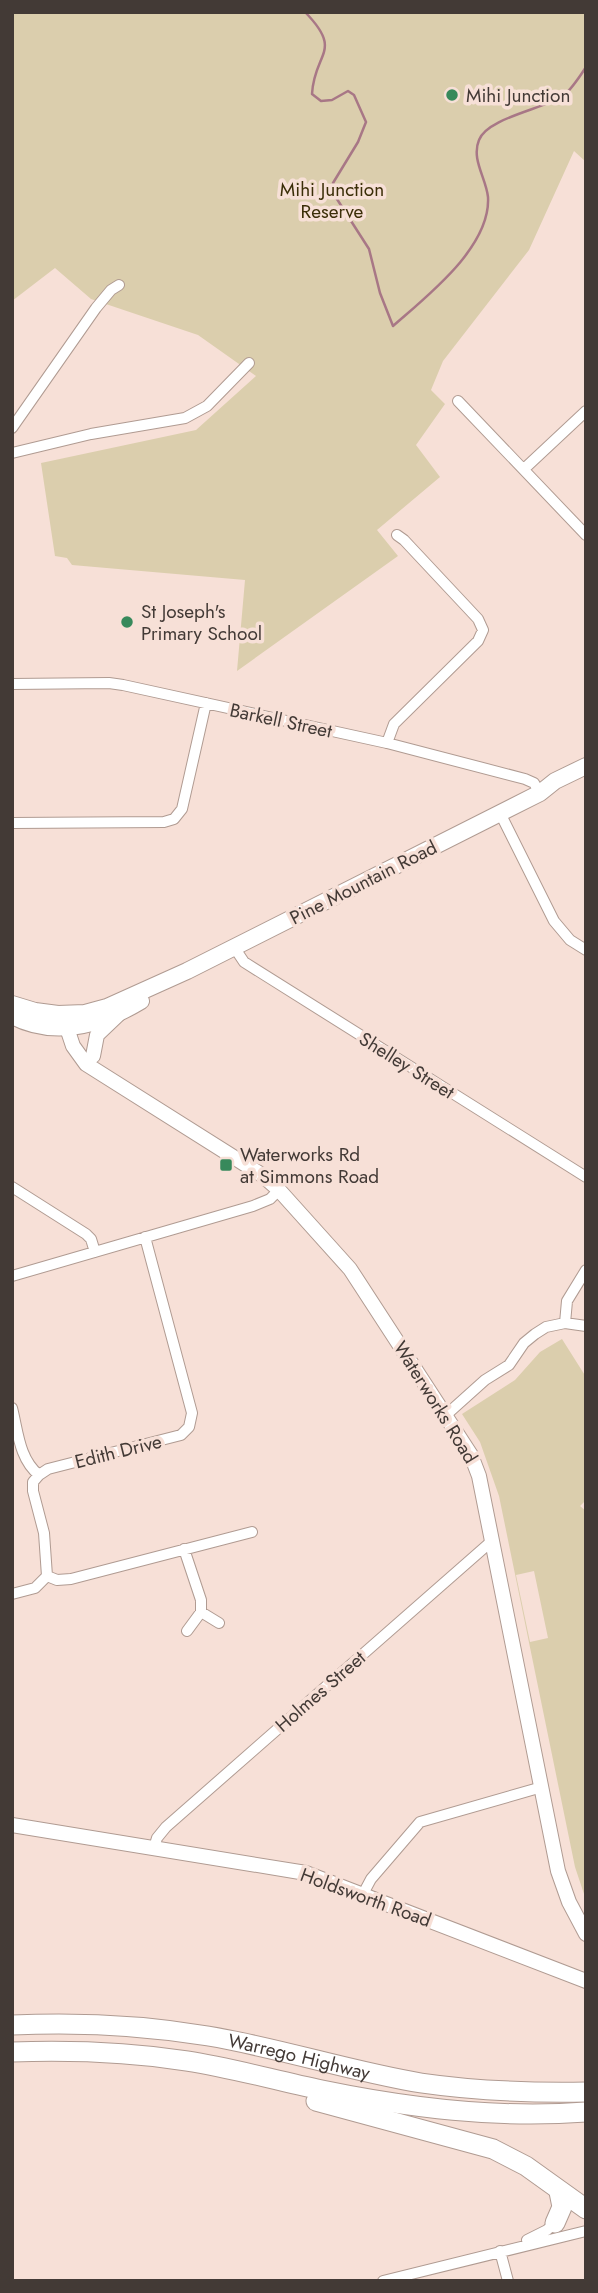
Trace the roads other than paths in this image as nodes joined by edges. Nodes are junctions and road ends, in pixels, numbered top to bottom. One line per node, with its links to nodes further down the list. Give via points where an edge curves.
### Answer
1 (119, 285): 5 (street, via 96,308)
2 (249, 363): 6 (street, via 207,407 185,418)
3 (458, 401): 7 (street)
4 (586, 411): 7 (street)
5 (12, 428)
6 (12, 453)
7 (524, 469): 9 (street)
8 (397, 535): 12 (street, via 478,619 483,630 478,641 394,723)
9 (586, 535)
10 (12, 684): 11 (street, Barkell Street, via 109,683)
11 (206, 703): 12 (street, Barkell Street); 17 (street, via 182,809 174,819)
12 (387, 743): 15 (street, Barkell Street, via 525,779)
13 (586, 766): 15 (main road, Pine Mountain Road)
14 (586, 776): 15 (main road, Pine Mountain Road)
15 (540, 793): 16 (main road, Pine Mountain Road)
16 (500, 813): 18 (main road, Pine Mountain Road); 19 (street, via 554,921)
17 (12, 823)
18 (234, 947): 20 (main road, Pine Mountain Road); 27 (street, Shelley Street, via 244,962)
19 (586, 950)
20 (187, 971): 22 (main road, Pine Mountain Road); 24 (main road, Pine Mountain Road)
21 (12, 1004): 24 (main road, Pine Mountain Road)
22 (121, 1012): 24 (main road, Pine Mountain Road, via 101,1021); 25 (main road, via 97,1035)
23 (12, 1016): 24 (main road, Pine Mountain Road, via 35,1025)
24 (73, 1021): 25 (main road, Waterworks Road); 26 (main road, Waterworks Road, via 71,1042 82,1060)
25 (93, 1056): 26 (main road, Waterworks Road)
26 (104, 1075): 29 (main road, Waterworks Road)
27 (586, 1177)
28 (12, 1187): 31 (street, via 86,1234)
29 (279, 1190): 30 (street, via 260,1204); 37 (main road, Waterworks Road, via 355,1275)
30 (145, 1237): 31 (street); 38 (street, Edith Drive, via 192,1413 189,1427 181,1435)
31 (95, 1252): 33 (street)
32 (586, 1270): 34 (street, via 567,1301)
33 (12, 1276)
34 (565, 1323): 35 (street); 37 (street, via 535,1334 509,1365)
35 (586, 1326)
36 (12, 1408): 38 (street, via 24,1458)
37 (446, 1415): 40 (main road, Waterworks Road, via 475,1461)
38 (39, 1475): 42 (street, via 33,1491 44,1533)
39 (252, 1532): 41 (street)
40 (493, 1540): 47 (main road, Waterworks Road); 49 (street, Holmes Street, via 166,1827)
41 (184, 1549): 42 (street, via 71,1579); 44 (street)
42 (47, 1577): 43 (street, via 35,1588)
43 (12, 1594)
44 (201, 1612): 45 (street); 46 (street)
45 (219, 1623)
46 (187, 1631)
47 (542, 1787): 50 (street, via 420,1822 371,1879); 51 (main road, Waterworks Road, via 563,1888)
48 (12, 1825): 49 (main road, Holdsworth Road)
49 (154, 1848): 50 (main road, Holdsworth Road, via 289,1869)
50 (363, 1895): 52 (main road, Holdsworth Road)
51 (586, 1934)
52 (584, 1978)
53 (12, 2025): 56 (highway, Warrego Highway, via 92,2024 167,2030 247,2043 421,2083 495,2091)
54 (12, 2052): 55 (highway, Warrego Highway, via 101,2052)
55 (218, 2066): 57 (highway, Warrego Highway, via 419,2108 502,2114); 58 (highway, via 231,2078 493,2149)
56 (586, 2092)
57 (586, 2112)
58 (576, 2200): 59 (highway, via 562,2207)
59 (555, 2223): 61 (street)
60 (586, 2231): 61 (street)
61 (503, 2250): 62 (street); 63 (street)
62 (383, 2281)
63 (508, 2281)

